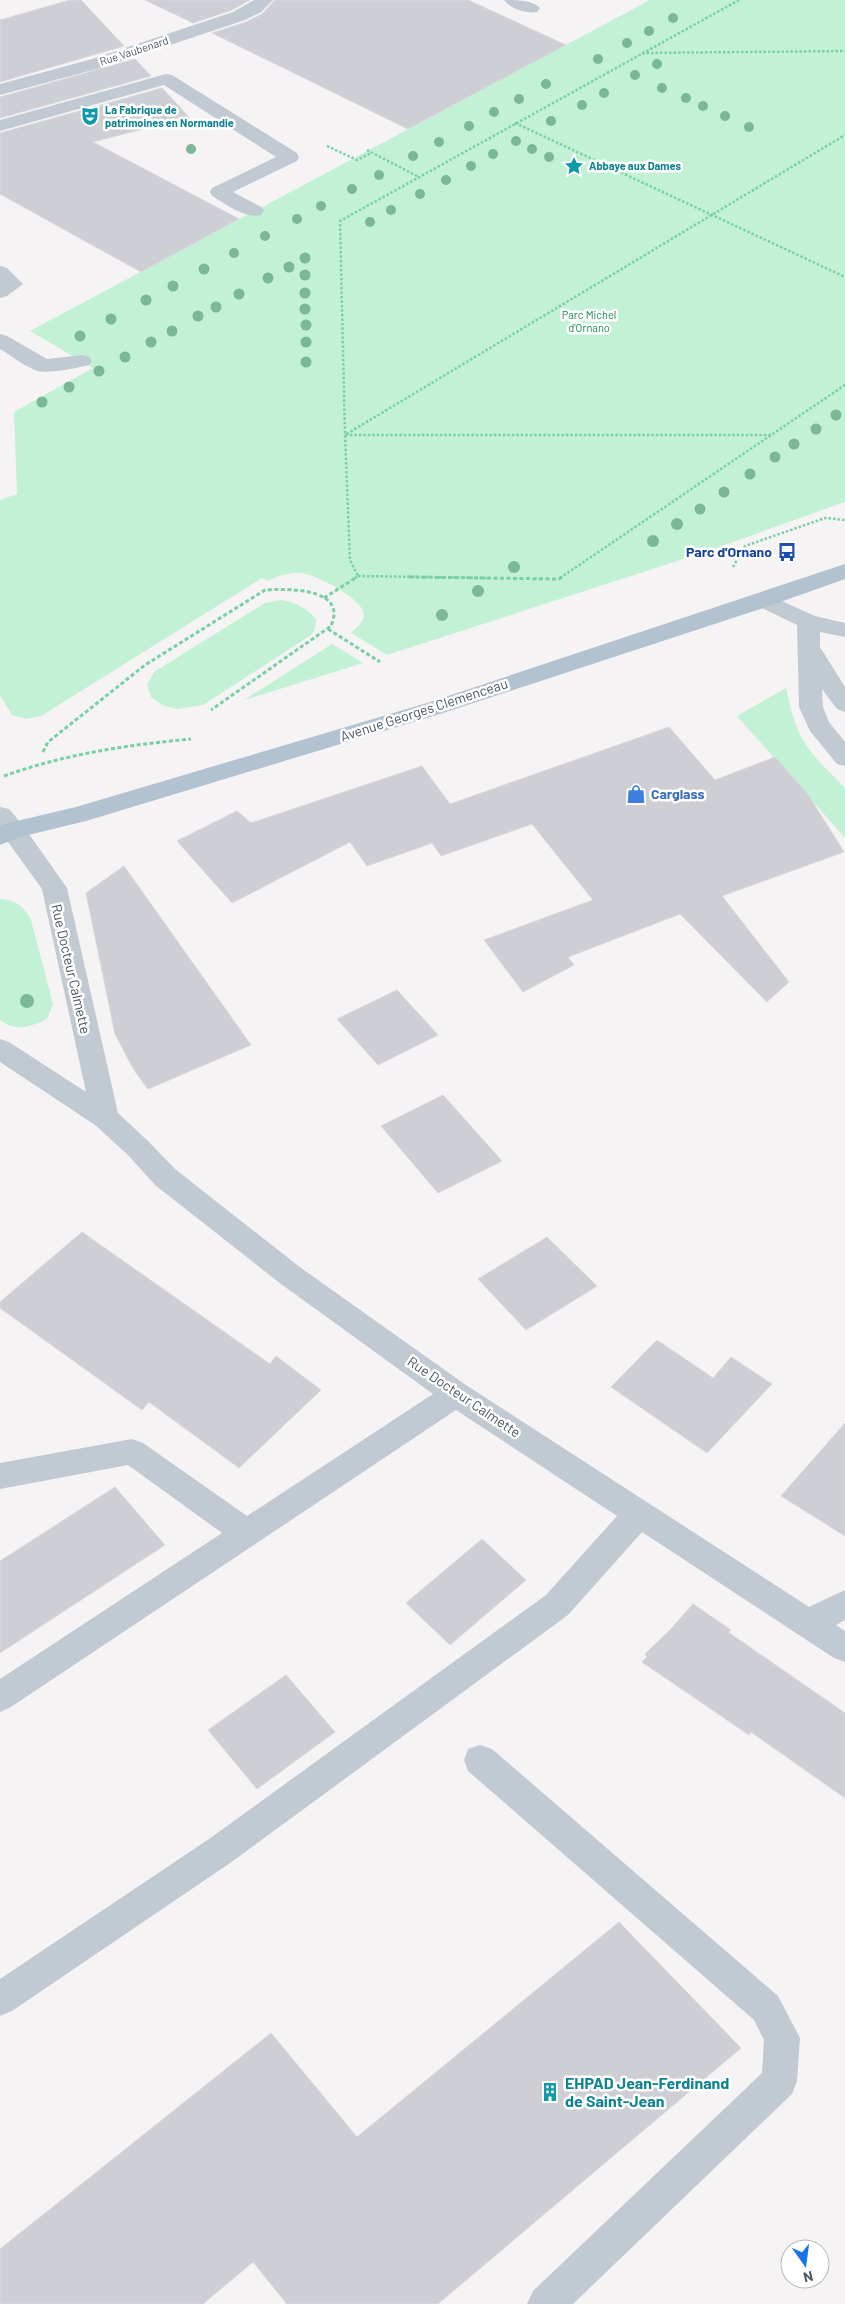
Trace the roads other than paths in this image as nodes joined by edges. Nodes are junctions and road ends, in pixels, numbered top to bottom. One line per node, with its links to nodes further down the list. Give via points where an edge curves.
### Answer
1 (264, 0): 4 (street, Rue Vaubenard, via 239,16)
2 (513, 0): 3 (street)
3 (531, 8)
4 (44, 78): 5 (street, Rue Vaubenard); 6 (street)
5 (0, 90)
6 (75, 105): 7 (street); 8 (street, via 166,79 290,157 219,192)
7 (0, 126)
8 (254, 211)
9 (0, 272): 10 (street, via 13,284)
10 (0, 292)
11 (0, 340): 12 (street, via 44,366)
12 (82, 361)
13 (845, 571): 14 (main road, Avenue Georges Clemenceau)
14 (764, 600): 15 (street); 20 (main road, Avenue Georges Clemenceau, via 435,708 244,766 77,815)
15 (808, 622): 16 (street); 17 (street)
16 (845, 630)
17 (810, 648): 18 (street); 19 (street, via 811,707 818,725)
18 (845, 704)
19 (845, 758)
20 (4, 827): 22 (street, Rue Docteur Calmette, via 54,888)
21 (0, 1049): 22 (street, Rue Docteur Calmette)
22 (105, 1118): 23 (street, Rue Docteur Calmette, via 165,1177 291,1276)
23 (456, 1394): 25 (street, Rue Docteur Calmette); 26 (street)
24 (0, 1476): 26 (street, via 132,1452)
25 (638, 1513): 28 (street, Rue Docteur Calmette); 32 (street, via 557,1605 221,1850)
26 (247, 1533): 30 (street)
27 (845, 1604): 28 (street)
28 (808, 1624): 29 (street, Rue Docteur Calmette)
29 (845, 1648)
30 (0, 1697)
31 (480, 1760): 33 (street, via 766,2008 782,2038 779,2081)
32 (0, 1999)
33 (546, 2304)

